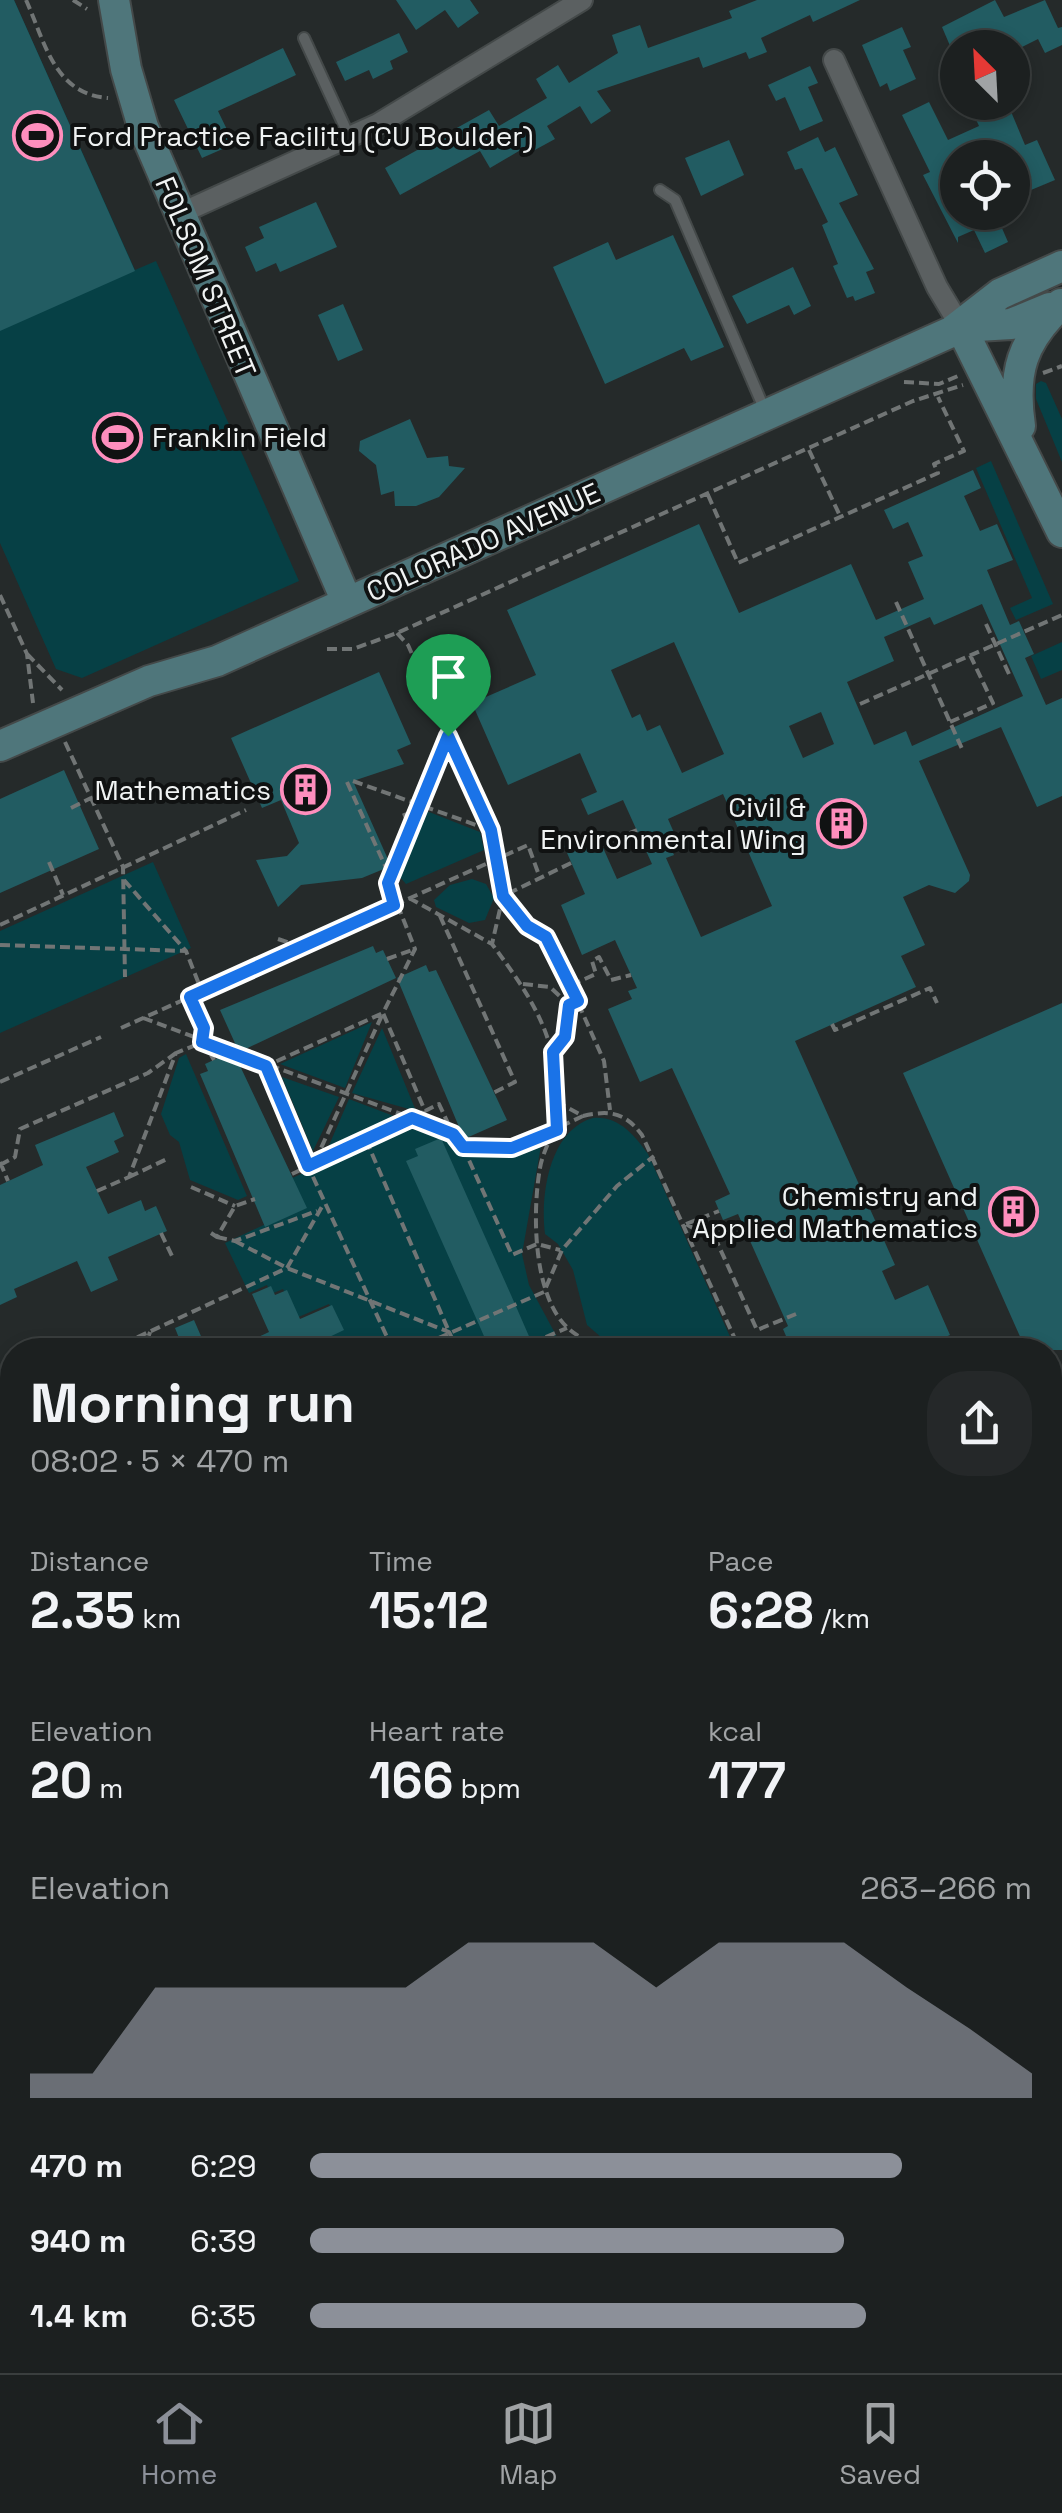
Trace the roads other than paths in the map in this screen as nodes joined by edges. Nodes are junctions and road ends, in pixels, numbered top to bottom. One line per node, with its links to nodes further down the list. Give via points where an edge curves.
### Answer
1 (582, 0): 5 (street)
2 (100, 4): 7 (main road, FOLSOM STREET)
3 (304, 38): 5 (lane)
4 (834, 60): 10 (street)
5 (350, 137): 7 (street)
6 (660, 190): 11 (lane, via 675,200)
7 (179, 214): 14 (main road, FOLSOM STREET)
8 (1062, 266): 10 (main road, COLORADO AVENUE, via 1000,294)
9 (1061, 304): 10 (main road, COLORADO AVENUE, via 1011,324); 12 (main road, via 1030,335 1017,368)
10 (961, 327): 11 (main road, COLORADO AVENUE); 12 (main road)
11 (767, 414): 14 (main road, COLORADO AVENUE)
12 (1024, 450): 13 (main road)
13 (1062, 532)
14 (346, 602): 15 (main road, COLORADO AVENUE)
15 (0, 746)

